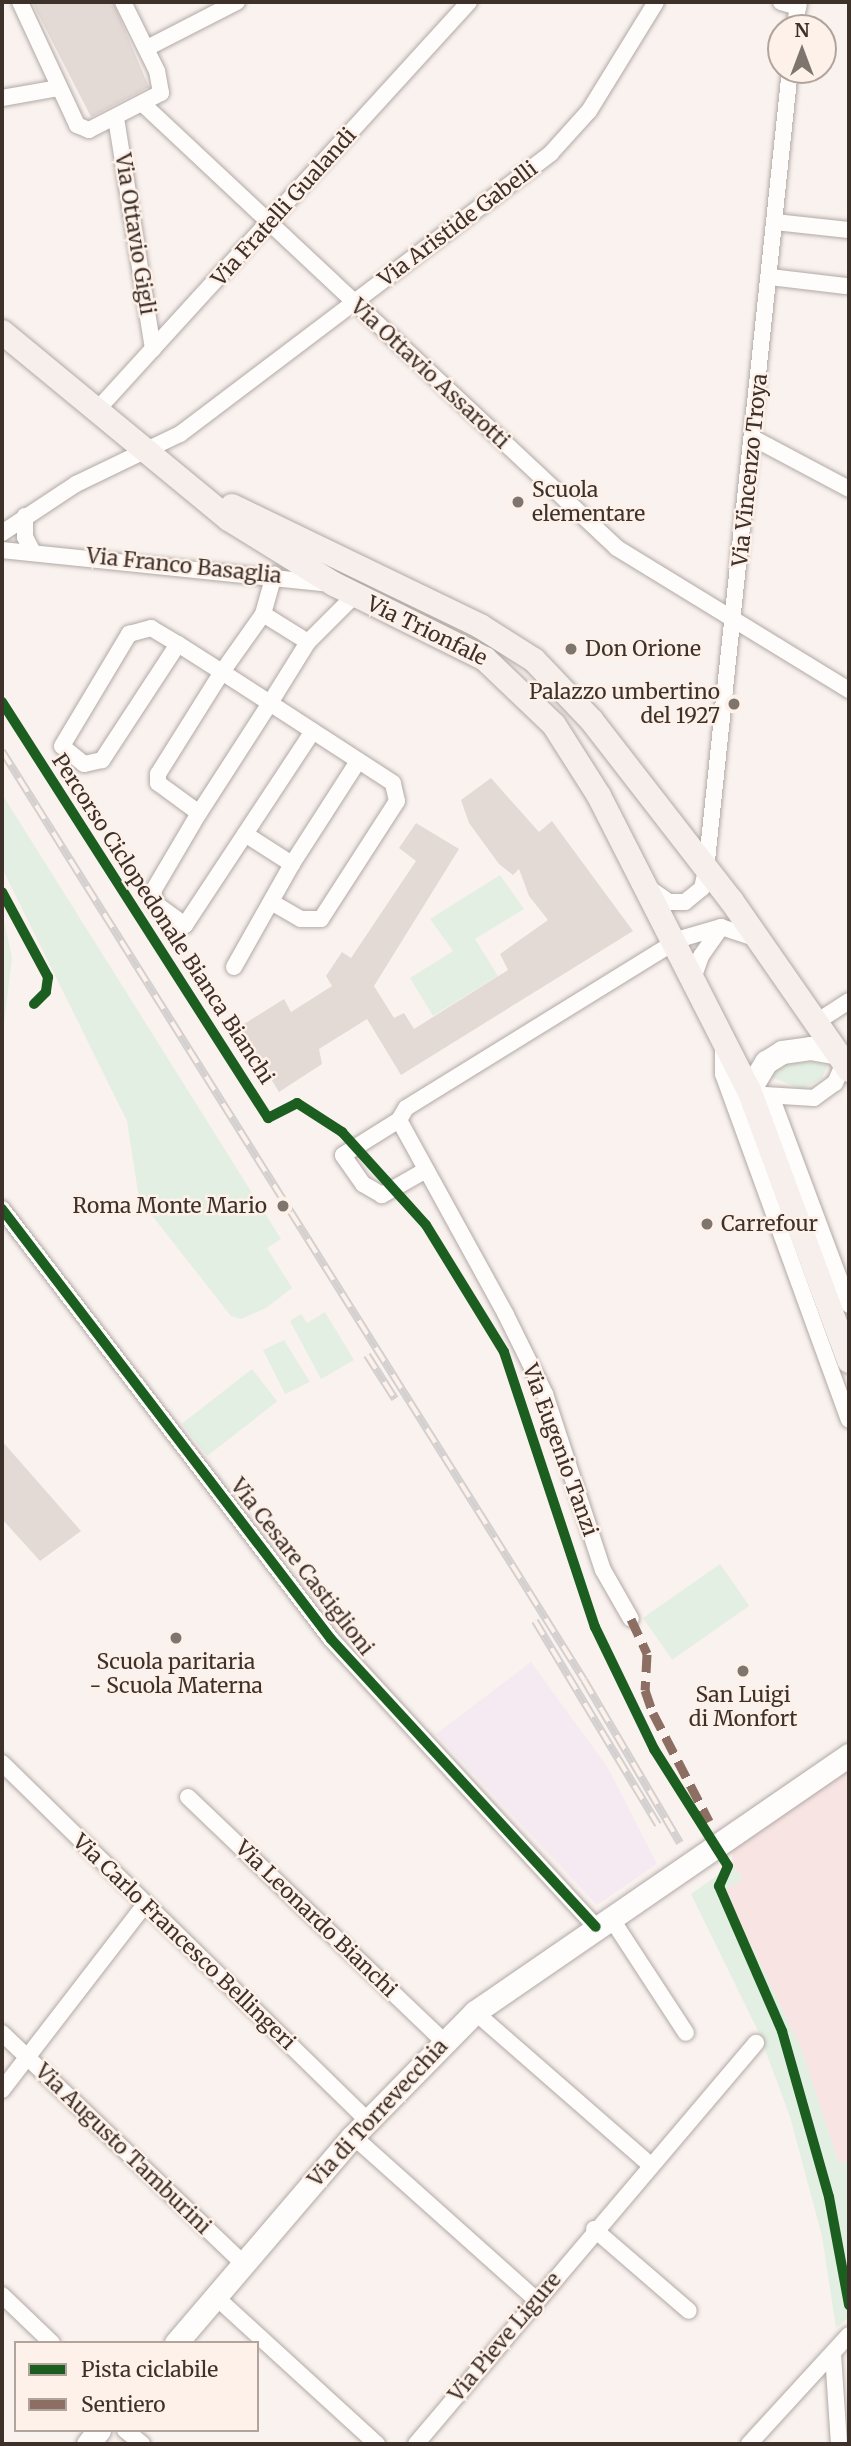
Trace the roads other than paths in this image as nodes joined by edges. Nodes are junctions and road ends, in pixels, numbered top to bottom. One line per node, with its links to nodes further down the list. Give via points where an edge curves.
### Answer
1 (20, 2): 10 (street)
2 (123, 2): 8 (street)
3 (237, 2): 8 (street)
4 (469, 2): 15 (street, Via Fratelli Gualandi)
5 (656, 2): 19 (street, Via Aristide Gabelli, via 572,132)
6 (781, 2): 7 (street)
7 (799, 4)
8 (148, 48): 12 (street, via 162,88 159,98)
9 (789, 84): 14 (street, Via Vincenzo Troya)
10 (60, 88): 11 (street); 13 (street, via 82,130)
11 (2, 98)
12 (144, 105): 13 (street); 15 (street, Via Ottavio Assarotti)
13 (116, 118): 21 (street, Via Ottavio Gigli)
14 (775, 222): 16 (street); 17 (street, Via Vincenzo Troya)
15 (270, 224): 19 (street, Via Ottavio Assarotti); 21 (street, Via Fratelli Gualandi)
16 (849, 230)
17 (770, 277): 18 (street); 23 (street, Via Vincenzo Troya)
18 (845, 286)
19 (355, 303): 24 (street, Via Aristide Gabelli); 34 (street, Via Ottavio Assarotti, via 617,548)
20 (2, 332): 22 (main road, Via Trionfale)
21 (153, 349): 22 (street, Via Fratelli Gualandi)
22 (97, 410): 24 (main road, Via Trionfale)
23 (755, 439): 25 (street); 34 (street, Via Vincenzo Troya)
24 (149, 453): 26 (main road, Via Trionfale); 27 (street, Via Aristide Gabelli, via 86,479)
25 (849, 489)
26 (201, 496): 32 (main road, Via Trionfale); 45 (main road, Via Trionfale, via 250,513 519,648 592,721)
27 (25, 516): 28 (street, Via Aristide Gabelli); 30 (street, via 25,537)
28 (2, 533)
29 (2, 550): 30 (street, Via Franco Basaglia)
30 (33, 551): 31 (street, Via Franco Basaglia)
31 (274, 575): 32 (street, Via Franco Basaglia); 33 (street)
32 (344, 590): 35 (street); 46 (main road, Via Trionfale, via 485,659 520,687 576,757)
33 (263, 614): 35 (street); 37 (street)
34 (734, 619): 38 (street, Via Ottavio Assarotti); 45 (street, Via Vincenzo Troya)
35 (308, 642): 39 (street)
36 (178, 644): 36 (street, via 150,628 129,634 65,733 64,750 89,765 103,760); 37 (street)
37 (222, 672): 39 (street); 42 (street, via 158,774 158,783)
38 (849, 690)
39 (270, 703): 40 (street); 42 (street)
40 (313, 731): 41 (street); 43 (street)
41 (358, 761): 44 (street); 47 (street, via 393,783 397,801 321,919 302,919)
42 (199, 813): 43 (street, via 153,891 156,904 185,925)
43 (245, 834): 44 (street)
44 (292, 864): 47 (street)
45 (706, 870): 46 (street, via 702,888 685,902 669,902); 49 (main road, Via Trionfale)
46 (646, 886): 50 (main road, Via Trionfale)
47 (273, 903): 51 (street)
48 (721, 927): 49 (street); 50 (street); 52 (street, via 701,956)
49 (761, 943): 54 (main road, Via Trionfale)
50 (671, 944): 52 (main road, Via Trionfale); 58 (street, via 406,1108)
51 (234, 967)
52 (692, 981): 55 (main road, Via Trionfale)
53 (849, 1000): 54 (street)
54 (815, 1023): 56 (main road, Via Trionfale)
55 (724, 1041): 57 (main road, Via Trionfale); 63 (street, via 723,1074)
56 (844, 1062): 57 (street, via 823,1094 807,1099); 57 (main road, via 803,1048 775,1055)
57 (760, 1093): 61 (street); 62 (main road, Via Trionfale)
58 (399, 1120): 59 (street, Via Eugenio Tanzi); 59 (street, via 343,1155 363,1184 382,1195)
59 (426, 1170): 64 (street, Via Eugenio Tanzi, via 545,1394 603,1570)
60 (2, 1209): 69 (street, Via Cesare Castiglioni, via 337,1646)
61 (849, 1305)
62 (849, 1361)
63 (849, 1420)
64 (631, 1619)
65 (849, 1755): 69 (main road, Via di Torrevecchia)
66 (2, 1763): 68 (street, Via Carlo Francesco Bellingeri)
67 (188, 1797): 73 (street, Via Leonardo Bianchi)
68 (145, 1904): 75 (street); 77 (street, Via Carlo Francesco Bellingeri)
69 (604, 1923): 70 (main road, Via di Torrevecchia); 72 (street)
70 (475, 2011): 73 (main road, Via di Torrevecchia); 78 (street)
71 (2, 2033): 75 (street, Via Augusto Tamburini)
72 (686, 2033)
73 (443, 2041): 77 (main road, Via di Torrevecchia)
74 (756, 2043): 78 (street, Via Pieve Ligure)
75 (26, 2057): 76 (street); 80 (street, Via Augusto Tamburini)
76 (2, 2090)
77 (360, 2128): 80 (main road, Via di Torrevecchia); 83 (street, Via Carlo Francesco Bellingeri)
78 (649, 2164): 79 (street, Via Pieve Ligure)
79 (594, 2229): 83 (street, Via Pieve Ligure); 84 (street)
80 (244, 2265): 82 (main road, Via di Torrevecchia)
81 (2, 2295): 86 (street)
82 (217, 2298): 87 (main road, Via di Torrevecchia); 91 (street)
83 (535, 2299): 92 (street, Via Pieve Ligure)
84 (690, 2311)
85 (849, 2335): 88 (street)
86 (50, 2341)
87 (178, 2341)
88 (833, 2354): 93 (street); 94 (street)
89 (127, 2432): 90 (street)
90 (142, 2444)
91 (377, 2444)
92 (416, 2444)
93 (749, 2444)
94 (839, 2444)

